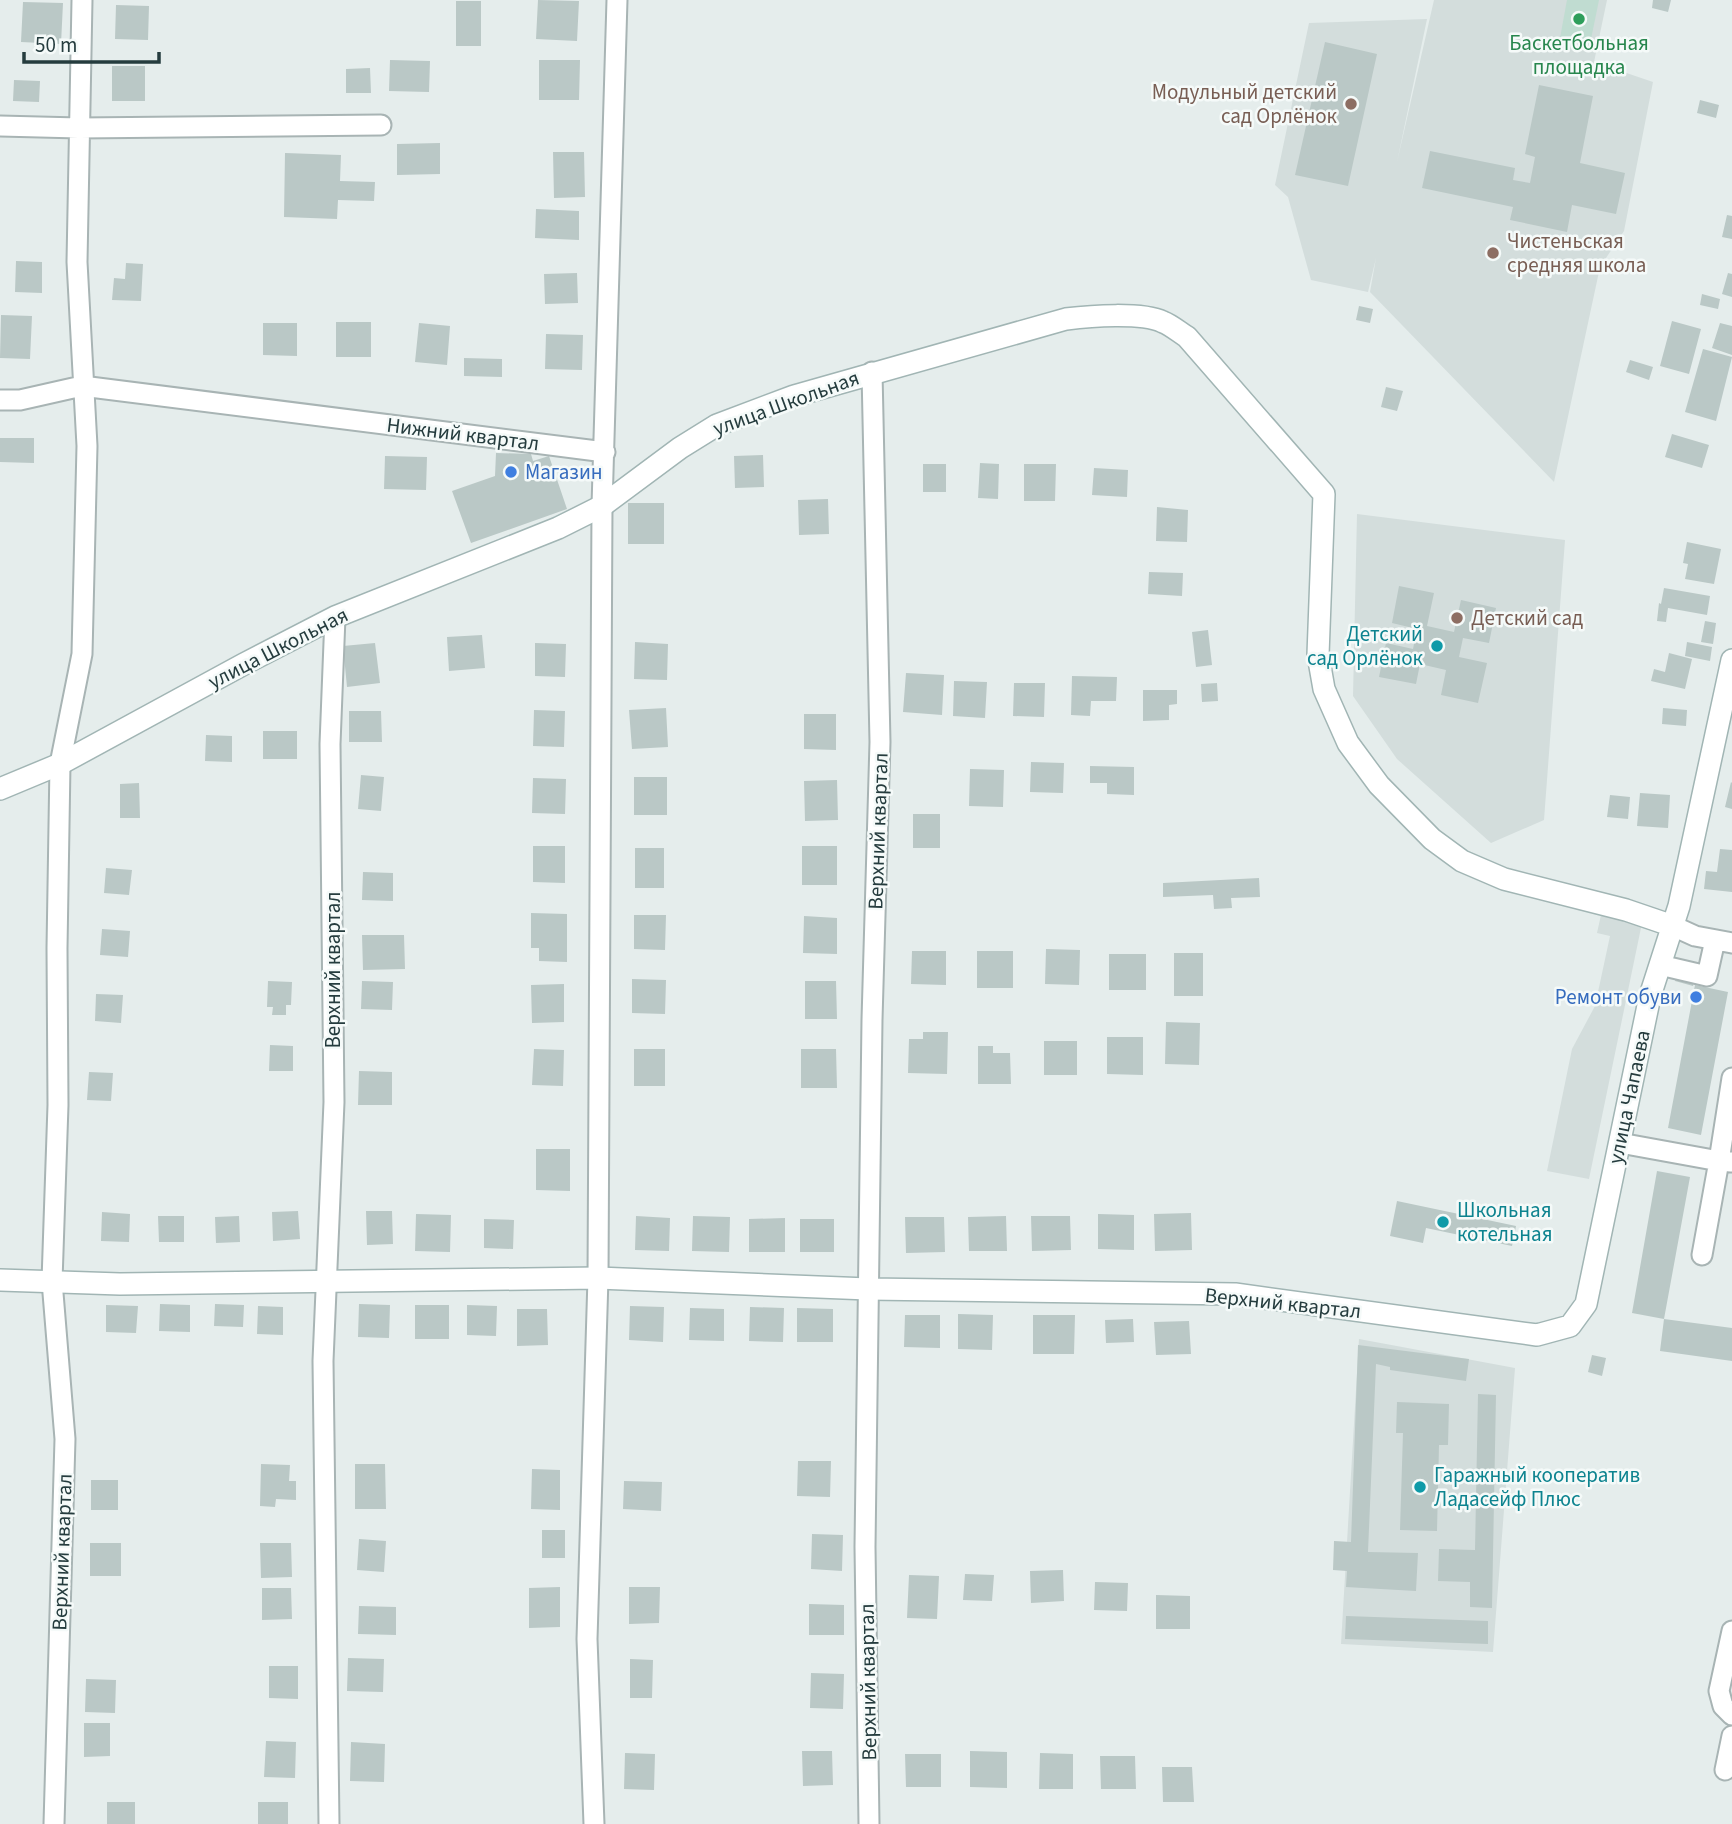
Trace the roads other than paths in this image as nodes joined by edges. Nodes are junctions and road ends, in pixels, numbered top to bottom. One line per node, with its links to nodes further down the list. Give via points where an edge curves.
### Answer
1 (82, 0): 5 (street)
2 (617, 0): 9 (street)
3 (381, 125): 5 (street)
4 (0, 126): 5 (street)
5 (79, 128): 7 (street, via 77,262)
6 (872, 372): 10 (main road, улица Школьная, via 718,425); 15 (main road, улица Школьная, via 1066,319 1160,320 1187,337 1324,494 1318,655 1322,681 1348,743 1379,785 1432,839 1462,861 1504,879 1650,918 1667,917); 26 (street, Верхний квартал, via 880,742)
7 (82, 386): 8 (street, Нижний квартал); 9 (street, Нижний квартал); 13 (street, via 87,446 82,654)
8 (0, 400)
9 (605, 452): 10 (street)
10 (602, 506): 11 (main road, улица Школьная); 22 (street)
11 (335, 617): 13 (main road, улица Школьная); 25 (street, Верхний квартал, via 330,744 334,1102)
12 (1732, 660): 15 (main road, улица Чапаева)
13 (60, 764): 14 (main road, улица Школьная); 24 (street, Верхний квартал)
14 (0, 789)
15 (1670, 936): 16 (street); 16 (street, via 1682,924); 17 (street, via 1707,976); 19 (main road, улица Чапаева, via 1650,996)
16 (1695, 936): 17 (street)
17 (1723, 942)
18 (1732, 1078): 20 (street)
19 (1619, 1143): 20 (street); 27 (main road, улица Чапаева, via 1586,1304)
20 (1726, 1161): 21 (street)
21 (1702, 1255)
22 (598, 1278): 25 (main road, Верхний квартал); 26 (main road, Верхний квартал); 34 (street, via 587,1639)
23 (0, 1279): 24 (main road, Верхний квартал)
24 (52, 1281): 25 (main road, Верхний квартал); 32 (street, Верхний квартал, via 65,1439)
25 (327, 1281): 33 (street, Верхний квартал, via 323,1361)
26 (868, 1289): 27 (main road, Верхний квартал, via 1235,1294 1537,1335); 35 (street, Верхний квартал)
27 (1570, 1326)
28 (1732, 1631): 29 (street, via 1719,1691 1723,1706)
29 (1732, 1715)
30 (1732, 1736): 31 (street)
31 (1725, 1770)
32 (54, 1824)
33 (329, 1824)
34 (594, 1824)
35 (869, 1824)

